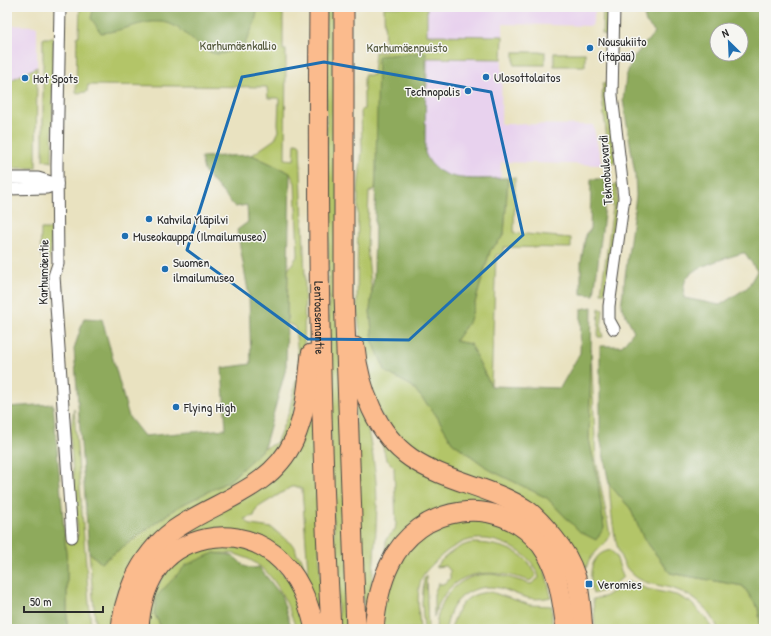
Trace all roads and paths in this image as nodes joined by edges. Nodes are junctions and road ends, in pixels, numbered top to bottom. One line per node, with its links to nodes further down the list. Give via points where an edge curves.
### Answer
1 (60, 7): 6 (street, Karhumäentie)
2 (319, 7): 9 (highway, Lentoasemantie)
3 (344, 7): 8 (highway, Lentoasemantie)
4 (614, 7): 10 (street, Teknobulevardi, via 612,95 624,198 610,306 609,320)
5 (7, 178): 6 (street, via 38,178)
6 (57, 184): 7 (street, via 47,188); 11 (street, Karhumäentie, via 58,264 54,276)
7 (7, 189)
8 (344, 295): 17 (highway, Lentoasemantie); 21 (highway, via 363,388 389,438 409,457 433,472 506,500 526,510 544,525 563,549 576,575)
9 (319, 303): 13 (highway, via 303,410 294,441 260,482 190,520 162,540 137,574 129,592); 16 (highway, Lentoasemantie)
10 (614, 329)
11 (72, 537)
12 (561, 598): 18 (highway, via 549,558 528,532 513,520 498,514 466,511 436,519 422,526 398,551 383,581 376,607); 19 (highway); 20 (highway)
13 (121, 629)
14 (139, 629): 15 (highway, via 143,600 149,584 166,560 192,543 221,536 253,541 280,560 291,572 308,603)
15 (315, 629)
16 (332, 629)
17 (356, 629)
18 (374, 629)
19 (558, 629)
20 (566, 629)
21 (582, 629)

